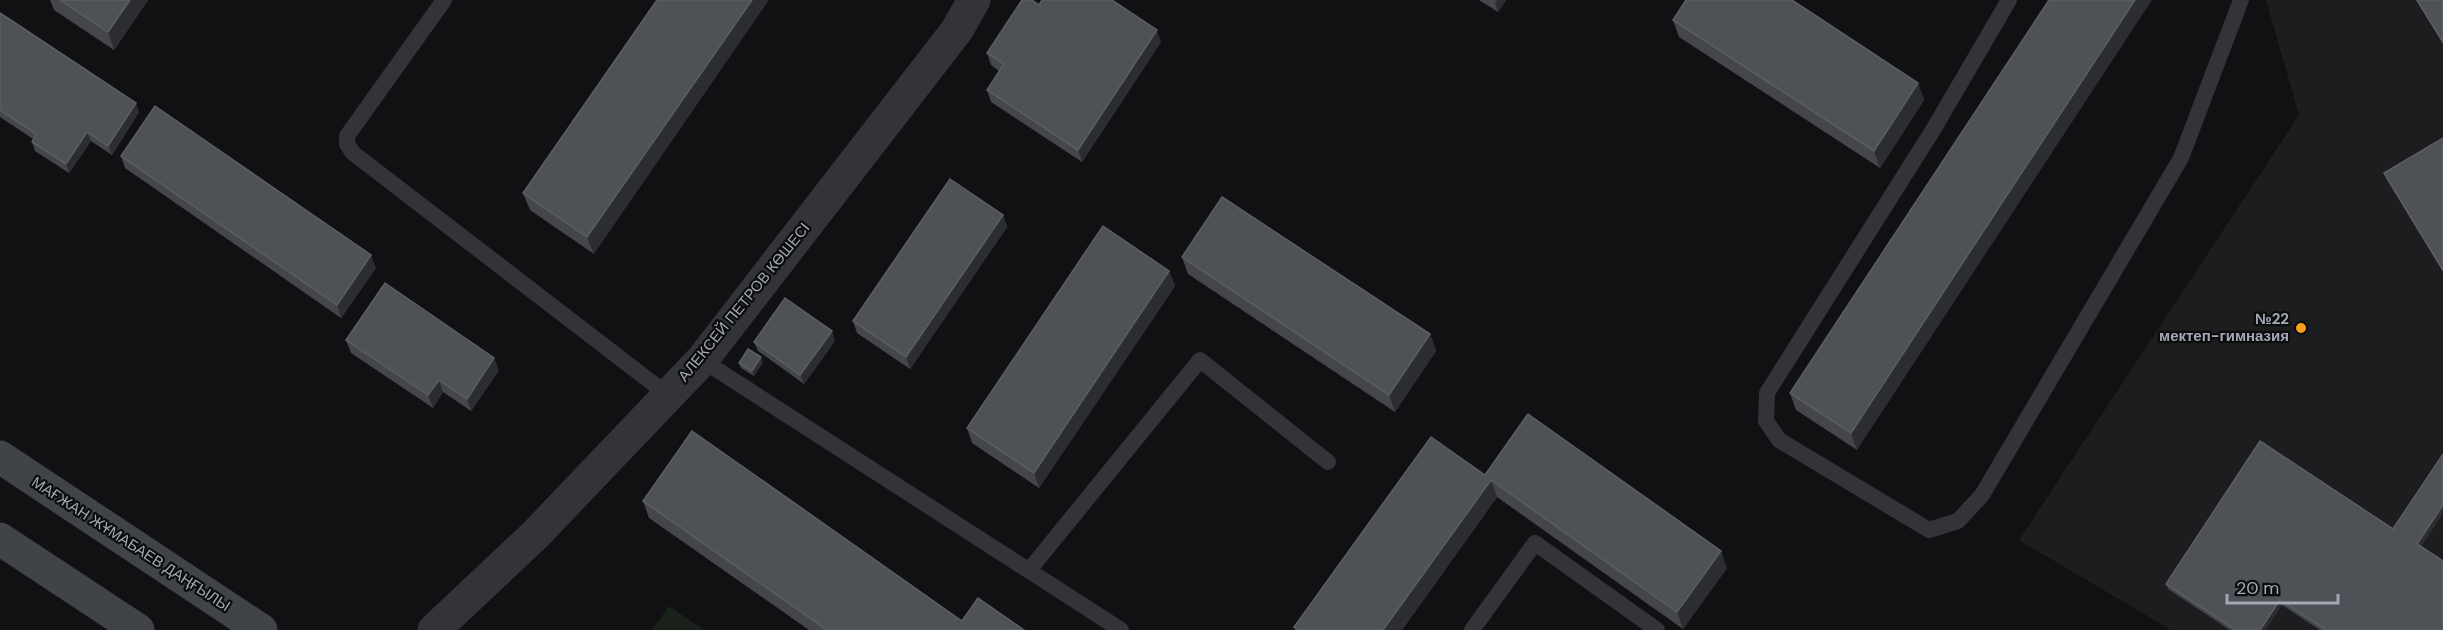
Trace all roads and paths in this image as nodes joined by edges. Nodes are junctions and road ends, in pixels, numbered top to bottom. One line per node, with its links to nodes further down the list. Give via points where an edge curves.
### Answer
1 (444, 0): 6 (lane, via 347,136 347,144 353,153)
2 (974, 0): 5 (street, АЛЕКСЕЙ ПЕТРОВ КӨШЕСІ, via 957,30)
3 (2009, 0): 4 (lane, via 1934,130 1767,393 1766,421 1779,440 1929,530 1958,521 1982,495 2181,158)
4 (2241, 0)
5 (702, 360): 6 (street, АЛЕКСЕЙ ПЕТРОВ КӨШЕСІ); 10 (lane)
6 (668, 395): 14 (street, АЛЕКСЕЙ ПЕТРОВ КӨШЕСІ, via 535,535)
7 (0, 457): 13 (main road, МАҒЖАН ЖҰМАБАЕВ ДАҢҒЫЛЫ)
8 (1328, 462): 10 (lane, via 1200,360)
9 (0, 539): 12 (main road)
10 (1030, 569): 15 (lane)
11 (1648, 627): 16 (lane, via 1535,543)
12 (138, 630)
13 (261, 630)
14 (434, 630)
15 (1121, 630)
16 (1472, 630)

